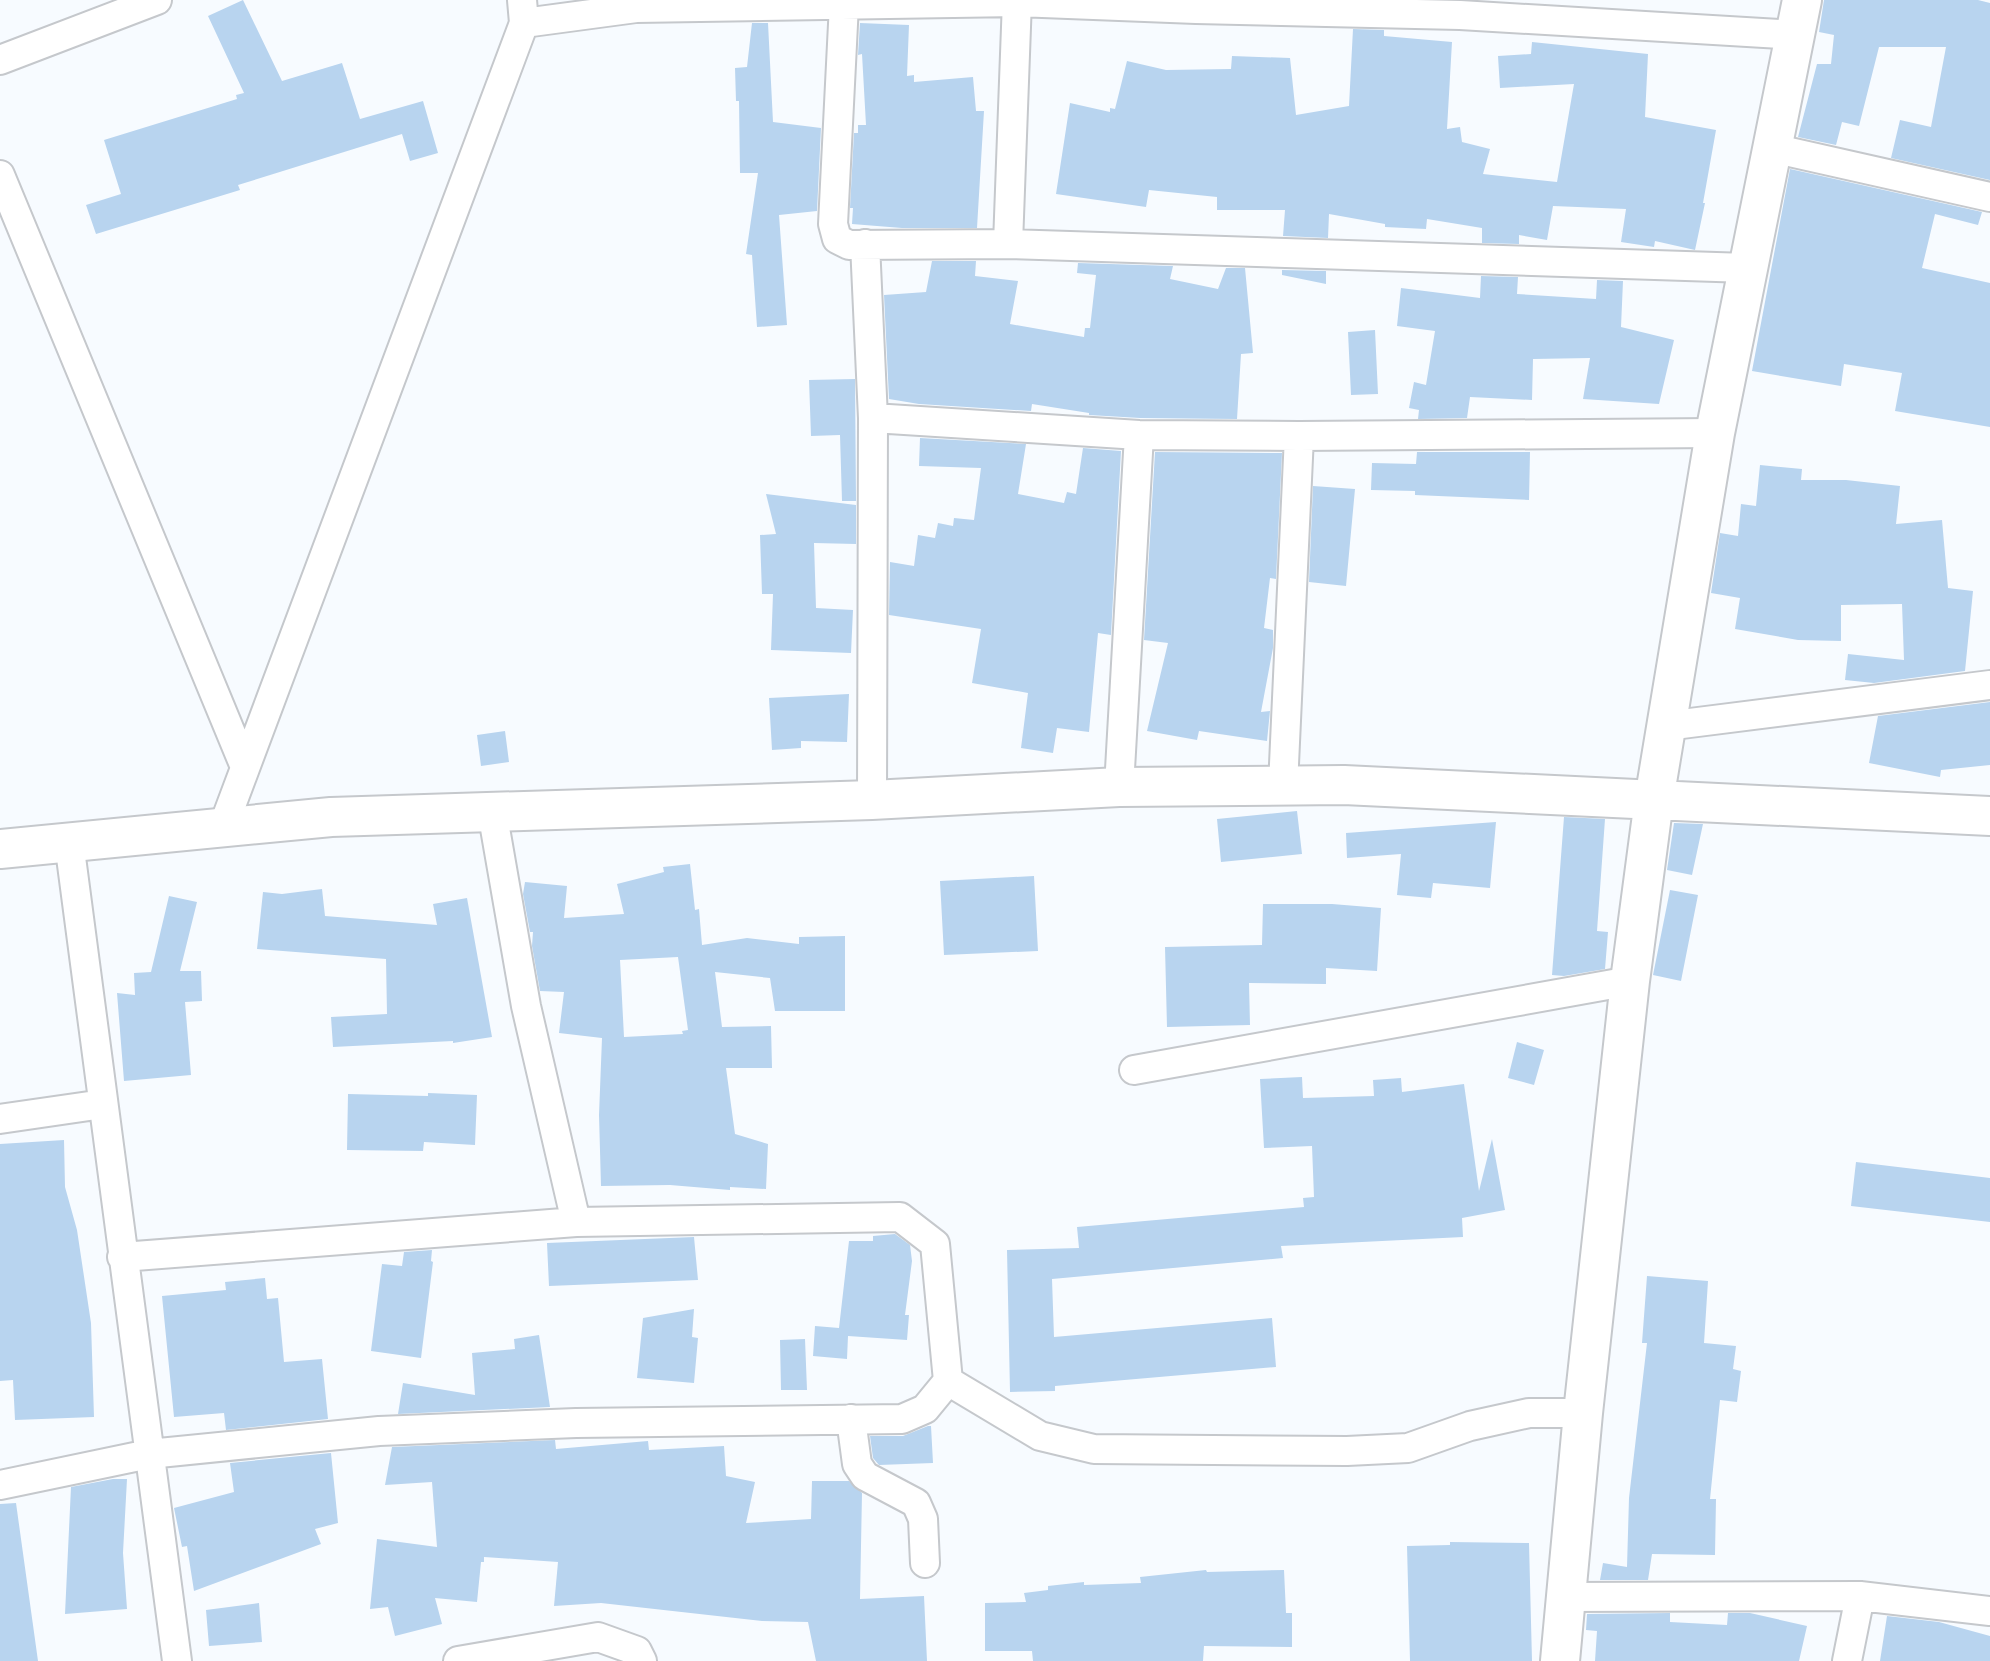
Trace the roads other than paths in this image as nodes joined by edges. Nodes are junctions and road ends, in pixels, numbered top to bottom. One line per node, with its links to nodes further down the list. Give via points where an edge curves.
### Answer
1 (157, 0): 10 (street)
2 (1017, 1): 5 (street); 6 (street); 15 (street)
3 (636, 4): 4 (street); 8 (street)
4 (783, 4): 5 (street)
5 (844, 4): 14 (street, via 833,225 837,239 849,245)
6 (1196, 5): 7 (street)
7 (1461, 8): 9 (street)
8 (523, 12): 23 (street)
9 (1799, 17): 11 (street)
10 (0, 60)
11 (1772, 148): 13 (street); 16 (street)
12 (0, 176): 23 (street)
13 (1990, 197)
14 (865, 244): 15 (street); 17 (street)
15 (1008, 244): 16 (street)
16 (1747, 268): 18 (street)
17 (873, 418): 19 (street); 26 (street)
18 (1715, 433): 20 (street); 22 (street)
19 (1139, 435): 20 (street); 25 (street)
20 (1299, 436): 24 (street)
21 (1990, 685): 22 (street)
22 (1666, 726): 27 (street)
23 (245, 766): 30 (street)
24 (1283, 786): 25 (street); 27 (street)
25 (1119, 787): 26 (street)
26 (872, 800): 28 (street)
27 (1654, 800): 29 (street); 33 (street)
28 (492, 811): 30 (street, via 331,817); 37 (street, via 526,1006)
29 (1990, 816)
30 (223, 827): 31 (street)
31 (69, 842): 32 (street); 35 (street)
32 (0, 849)
33 (1630, 981): 34 (street); 40 (street)
34 (1134, 1070)
35 (103, 1104): 36 (street); 38 (street)
36 (0, 1119)
37 (576, 1222): 38 (street); 39 (street, via 900,1217 935,1244)
38 (122, 1257): 42 (street)
39 (947, 1381): 40 (street, via 1040,1436 1094,1450 1408,1448 1470,1426 1529,1413); 41 (street, via 925,1409 902,1419)
40 (1583, 1413): 46 (street)
41 (851, 1419): 42 (street, via 379,1431); 44 (street, via 857,1464 865,1476 916,1503 923,1519)
42 (149, 1454): 43 (street); 48 (street)
43 (0, 1485)
44 (925, 1563)
45 (1860, 1596): 46 (street); 47 (street); 52 (street)
46 (1566, 1597): 51 (street)
47 (1990, 1611)
48 (177, 1661)
49 (458, 1661): 50 (street, via 598,1637 637,1651)
50 (642, 1661)
51 (1560, 1661)
52 (1847, 1661)

